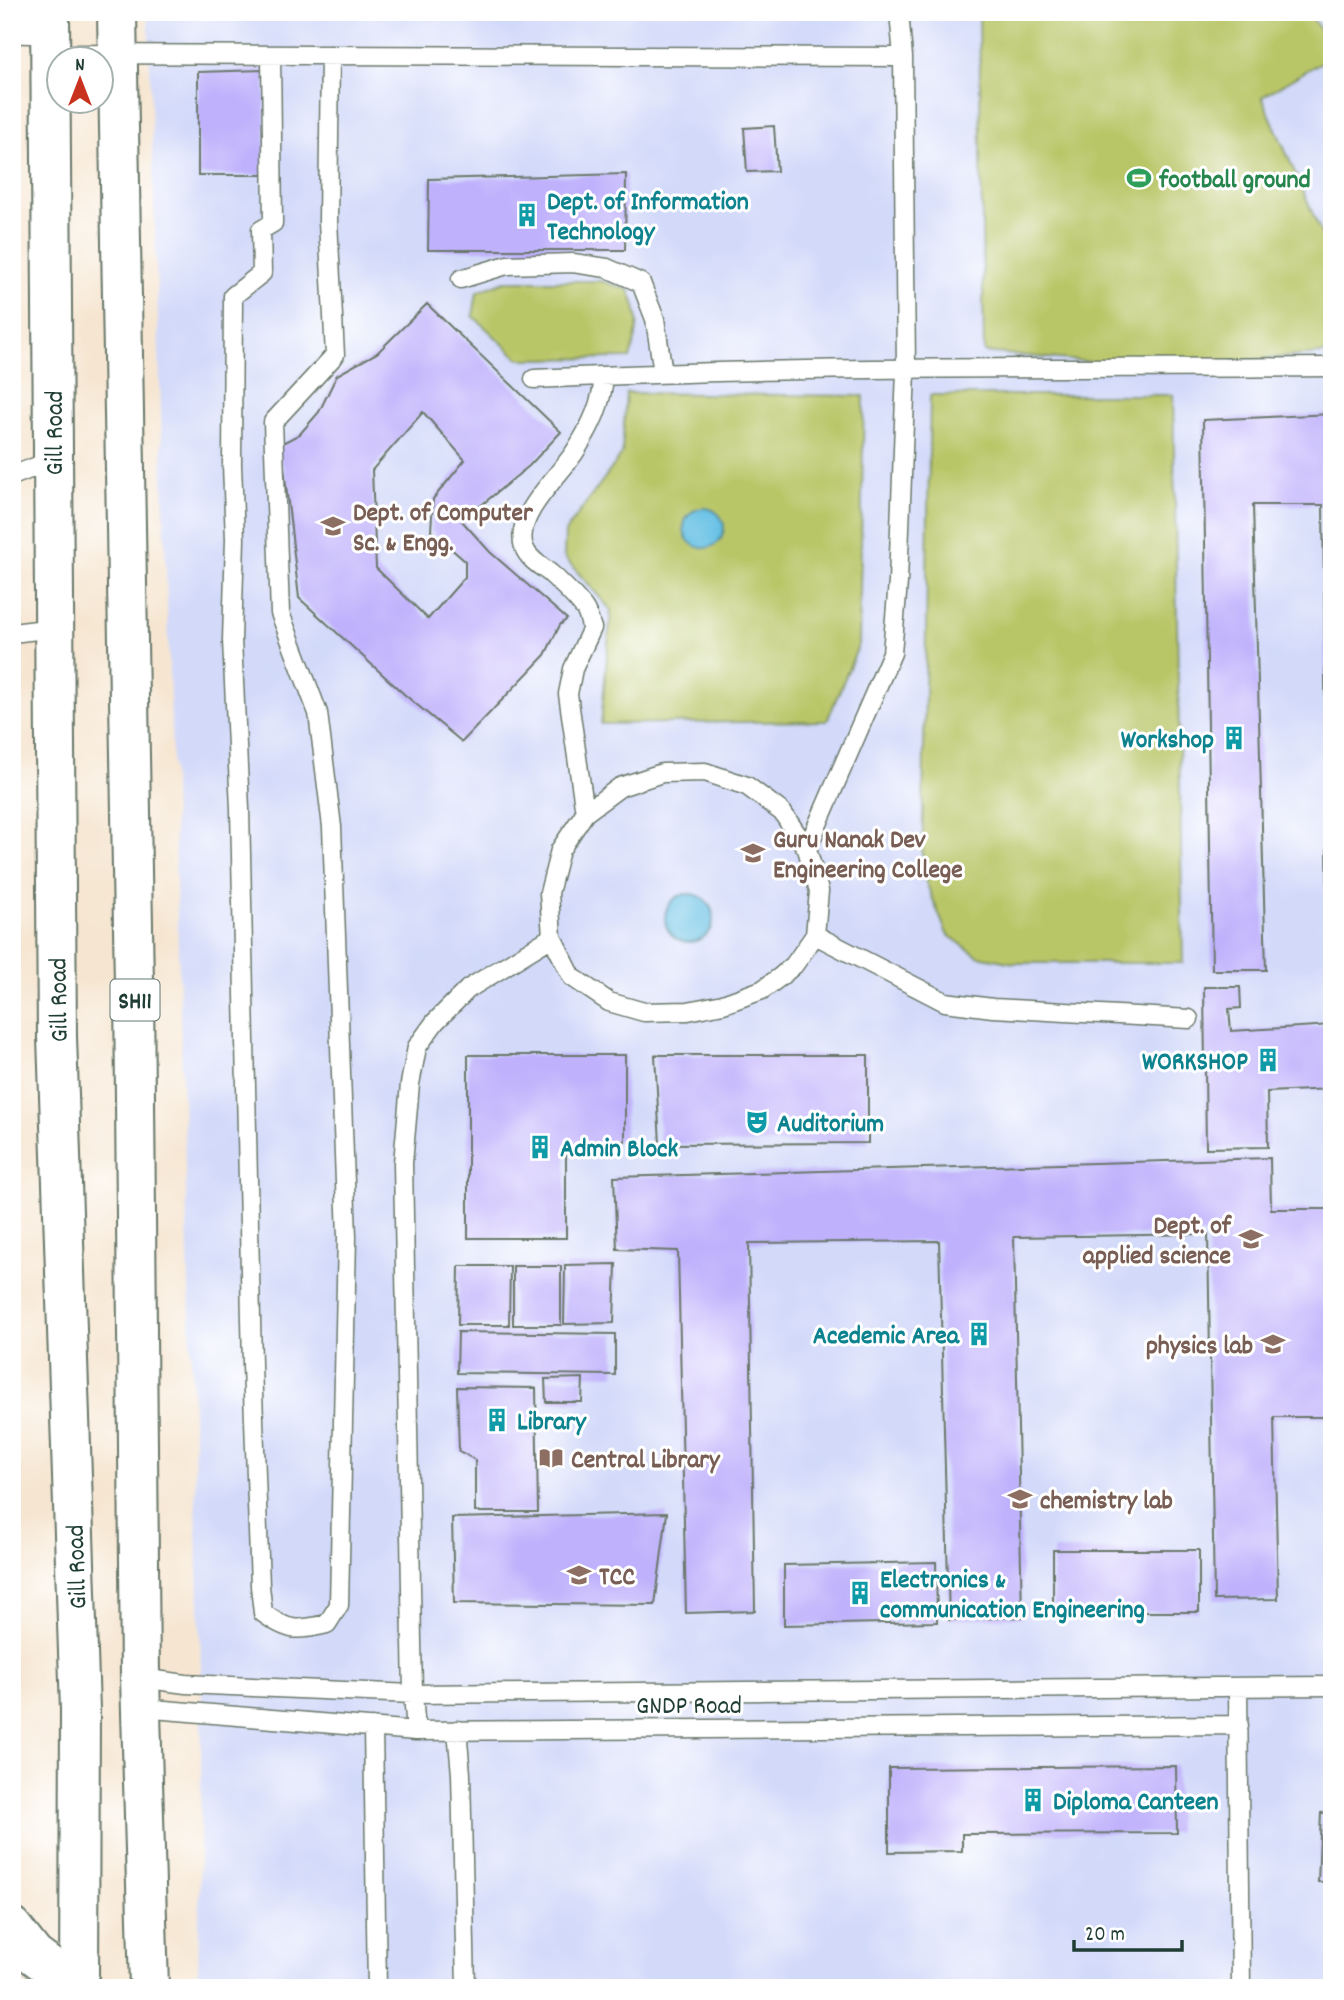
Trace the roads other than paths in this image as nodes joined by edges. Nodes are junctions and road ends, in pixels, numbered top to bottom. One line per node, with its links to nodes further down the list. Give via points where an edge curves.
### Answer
1 (117, 12): 5 (main road, SH11)
2 (899, 12): 8 (lane)
3 (12, 24): 4 (street)
4 (50, 31): 5 (lane); 15 (main road, Gill Road)
5 (120, 54): 6 (lane); 26 (main road, SH11)
6 (271, 55): 7 (lane); 7 (lane, via 273,223 261,230 262,273 233,296 232,640 260,1586 263,1613 282,1627 306,1629 327,1624 339,1605 347,1223 332,827 318,713 280,613 273,422 335,355 328,221)
7 (330, 55): 8 (lane)
8 (903, 57): 11 (lane)
9 (461, 279): 12 (lane, via 507,265 573,263 607,268 641,283 655,319)
10 (1332, 368): 11 (lane)
11 (906, 370): 12 (lane); 20 (lane, via 892,653)
12 (663, 373): 13 (lane)
13 (604, 376): 14 (lane); 19 (lane, via 596,415 585,436 524,522 524,546 536,564 585,609 592,628 573,669 568,694)
14 (534, 379)
15 (53, 460): 16 (lane); 17 (main road, Gill Road)
16 (12, 476)
17 (54, 628): 18 (lane); 33 (main road, Gill Road, via 57,1037 80,1710)
18 (12, 633)
19 (585, 813): 20 (lane, via 620,786 662,773 705,772 747,786 782,812); 22 (lane, via 557,861 549,893)
20 (807, 849): 21 (lane, via 819,891)
21 (815, 935): 22 (lane, via 793,964 762,990 723,1004 644,1012 609,1002 572,977); 23 (lane, via 944,1002)
22 (552, 937): 27 (lane, via 468,989 435,1022 417,1047 410,1084 403,1163)
23 (1189, 1019)
24 (1332, 1686): 25 (lane)
25 (1238, 1688): 27 (lane); 28 (lane)
26 (140, 1693): 27 (lane, via 186,1684); 29 (lane, GNDP Road); 34 (main road, SH11)
27 (413, 1694): 31 (lane)
28 (1239, 1726): 30 (lane, GNDP Road); 37 (lane)
29 (373, 1727): 31 (lane, GNDP Road); 35 (lane)
30 (457, 1730): 31 (lane, GNDP Road); 36 (lane)
31 (416, 1731)
32 (19, 1946): 33 (main road)
33 (78, 1988)
34 (149, 1988)
35 (377, 1988)
36 (466, 1988)
37 (1241, 1988)

